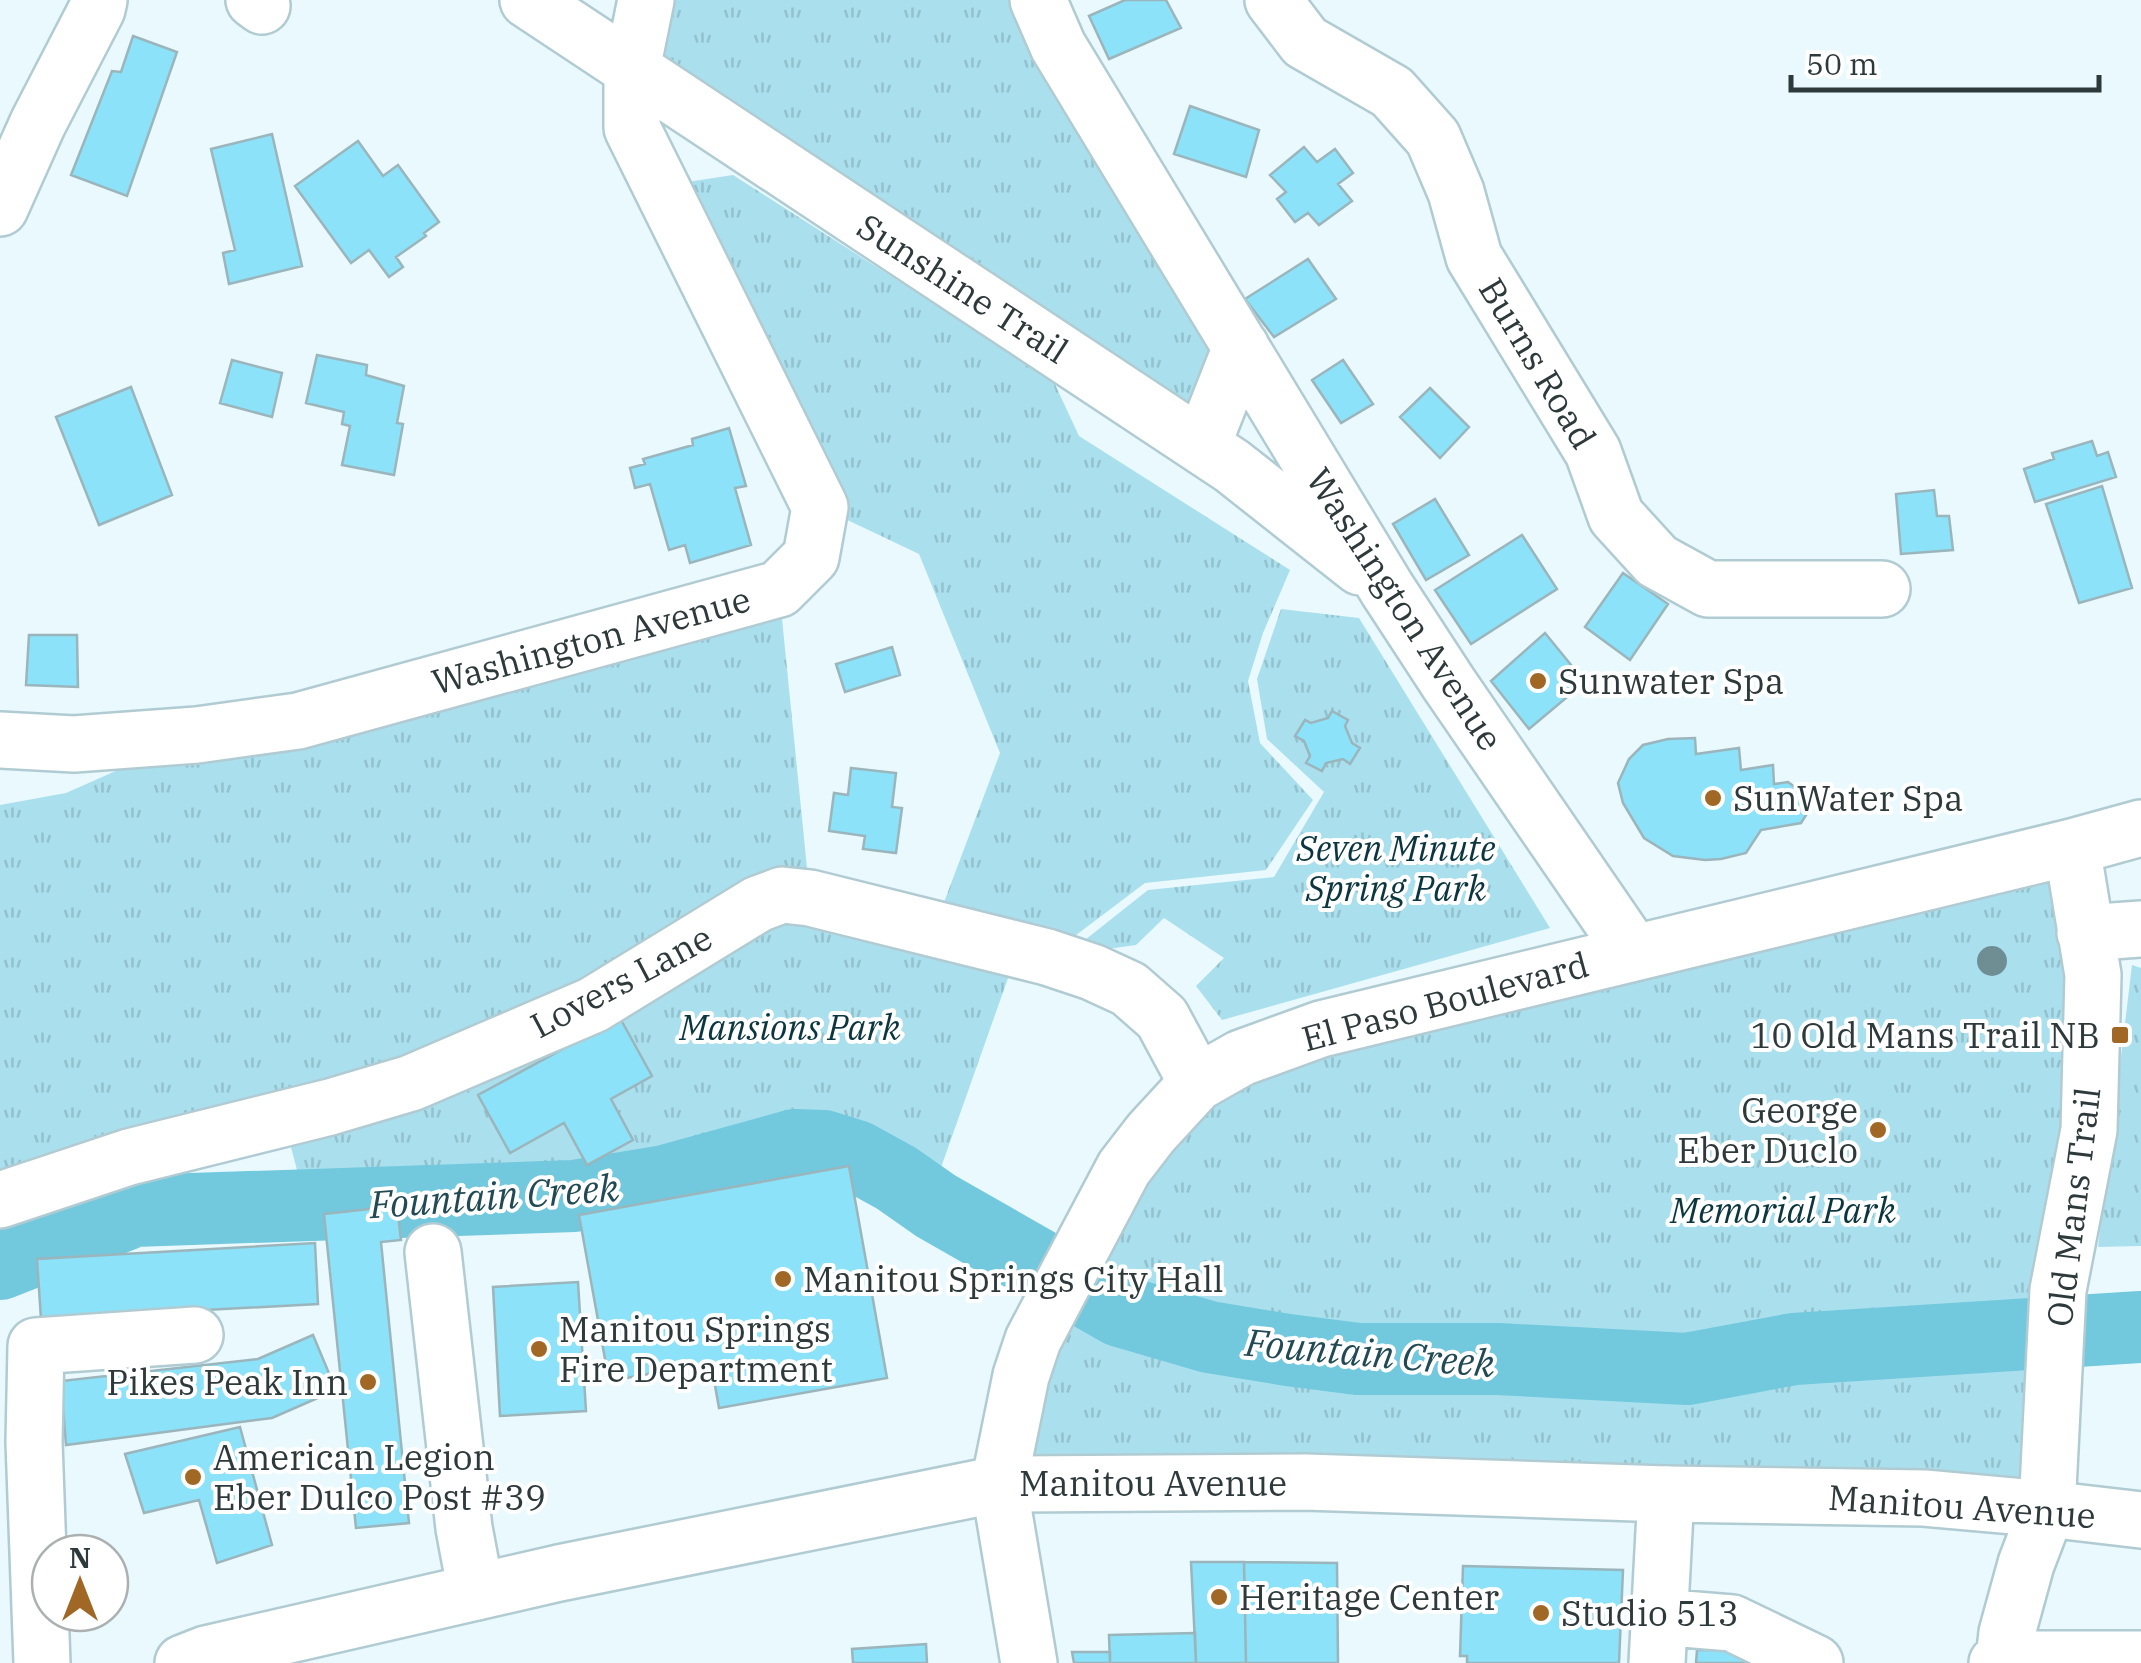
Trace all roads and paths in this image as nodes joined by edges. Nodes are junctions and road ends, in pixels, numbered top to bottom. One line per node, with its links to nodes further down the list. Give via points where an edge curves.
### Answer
1 (99, 0): 7 (street)
2 (528, 0): 6 (street, Sunshine Trail)
3 (646, 0): 6 (street, Washington Avenue)
4 (1038, 0): 8 (street, Washington Avenue, via 1058,46)
5 (1273, 0): 11 (street, Burns Road, via 1306,42 1392,92 1433,138 1474,256 1593,452 1616,516 1657,561 1708,588)
6 (632, 69): 9 (street, Sunshine Trail); 12 (street, Washington Avenue, via 632,128 820,507 811,557 778,588 298,721 74,744)
7 (0, 208)
8 (1241, 347): 9 (street); 10 (street, Washington Avenue)
9 (1202, 446): 10 (street, Sunshine Trail)
10 (1388, 588): 17 (street, Washington Avenue)
11 (1882, 588)
12 (0, 740)
13 (2141, 828): 14 (street, El Paso Boulevard)
14 (2072, 847): 16 (street, Old Mans Trail); 17 (street, El Paso Boulevard)
15 (2141, 929): 16 (street)
16 (2086, 933): 24 (street, Old Mans Trail, via 2093,975 2089,1130 2058,1290)
17 (1633, 952): 18 (street, El Paso Boulevard, via 1322,1029)
18 (1196, 1083): 19 (street, Lovers Lane, via 1162,1018 1130,989 1047,957 782,895 592,1004 411,1083 129,1157); 22 (street, El Paso Boulevard, via 1124,1168 1034,1340)
19 (0, 1200)
20 (433, 1252): 29 (street)
21 (195, 1335): 26 (street, via 36,1346)
22 (999, 1484): 23 (street, Manitou Avenue, via 1305,1482); 29 (street, Manitou Avenue); 36 (street)
23 (1666, 1494): 24 (street, Manitou Avenue, via 1924,1498); 31 (street)
24 (2047, 1508): 25 (street, Manitou Avenue); 33 (street, Old Mans Trail)
25 (2141, 1520)
26 (38, 1533)
27 (0, 1536): 28 (street)
28 (30, 1580)
29 (476, 1592): 35 (street, Manitou Avenue)
30 (41, 1633): 34 (street)
31 (1658, 1640): 37 (street, via 1732,1623)
32 (2141, 1659): 33 (street)
33 (2001, 1661)
34 (42, 1663)
35 (184, 1663)
36 (1028, 1663)
37 (1815, 1663)

